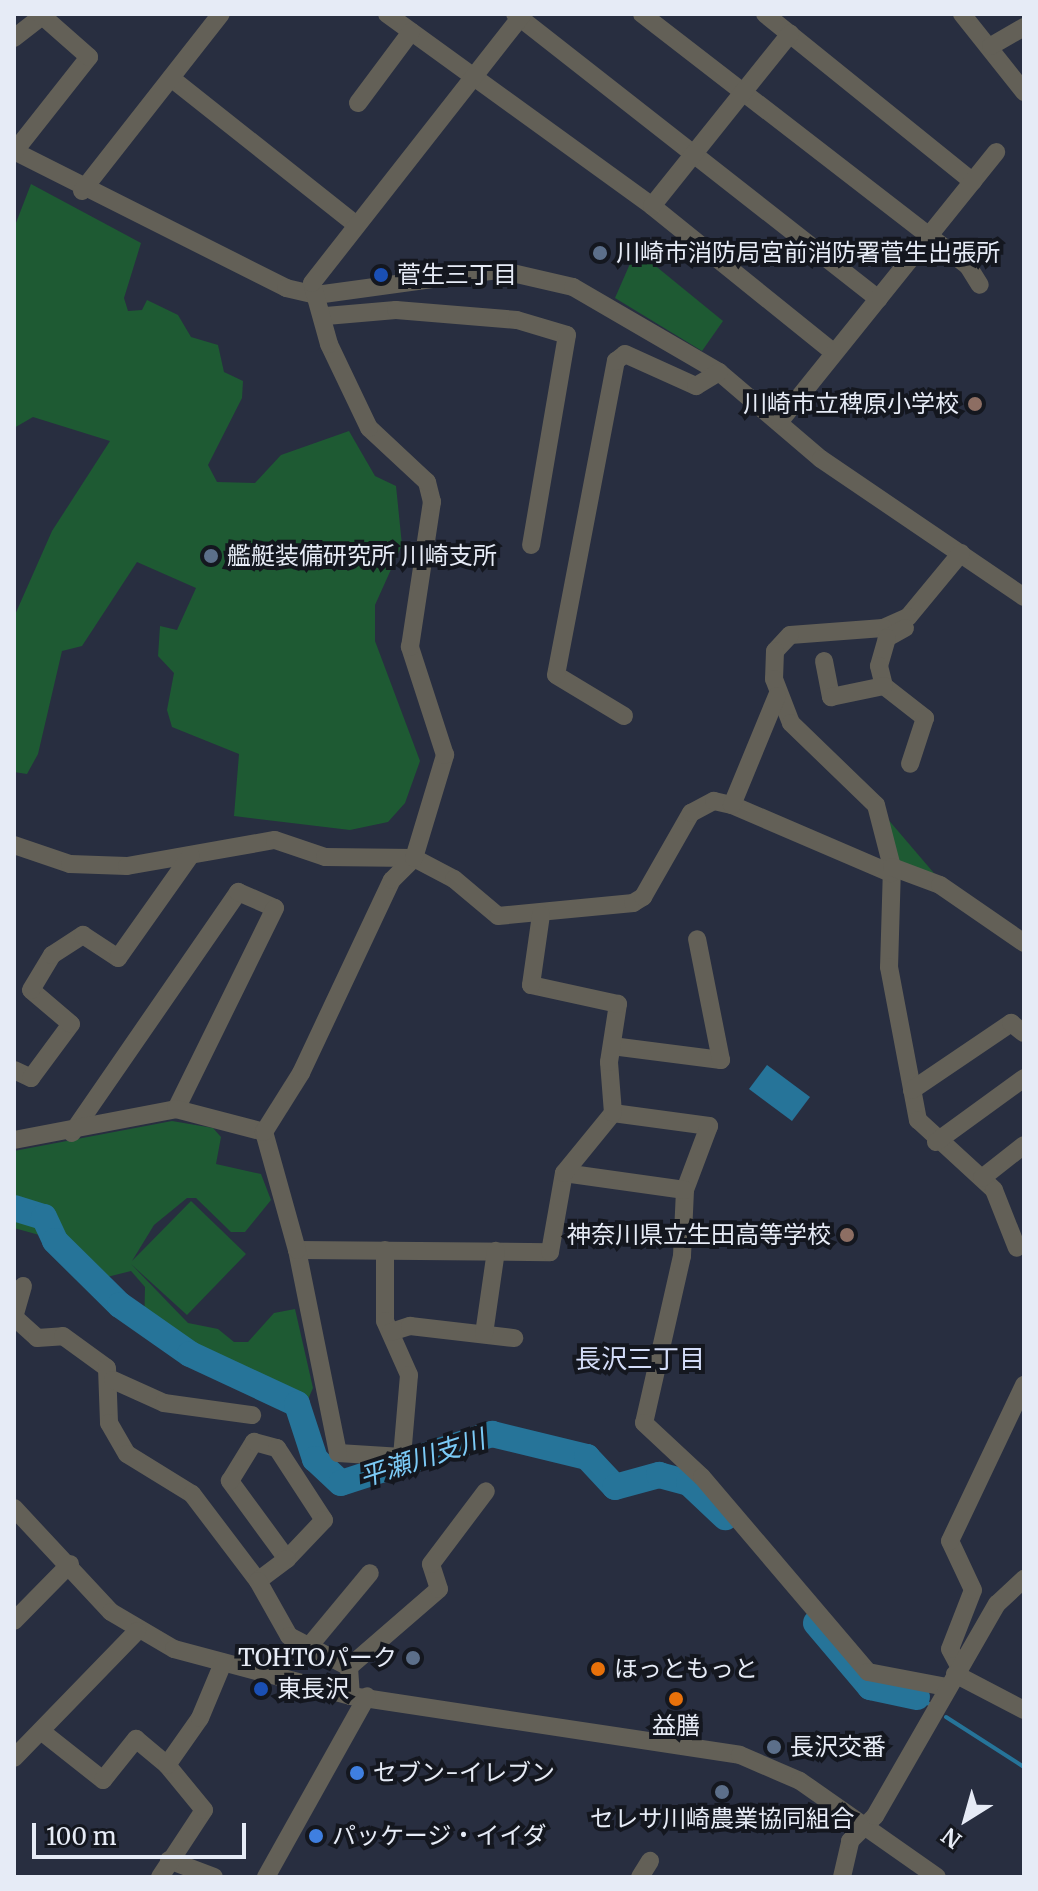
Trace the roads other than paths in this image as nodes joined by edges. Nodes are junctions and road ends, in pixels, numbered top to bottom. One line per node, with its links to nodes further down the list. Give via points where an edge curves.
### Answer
1 (221, 14): 13 (street)
2 (387, 14): 9 (street)
3 (642, 14): 15 (street)
4 (765, 14): 10 (street)
5 (962, 14): 12 (street)
6 (41, 15): 11 (street); 20 (street, via 89,57)
7 (519, 15): 14 (street); 18 (street)
8 (1024, 27): 12 (street)
9 (411, 32): 14 (street); 17 (street)
10 (790, 34): 15 (street); 21 (street)
11 (14, 38)
12 (991, 46): 16 (street)
13 (171, 78): 22 (street); 24 (street)
14 (470, 80): 23 (street); 24 (street)
15 (742, 90): 18 (street); 25 (street)
16 (1024, 92)
17 (358, 103)
18 (696, 152): 23 (street); 28 (street)
19 (996, 152): 21 (street)
20 (17, 159): 22 (street)
21 (973, 182): 25 (street)
22 (82, 191): 27 (street, via 260,280)
23 (652, 206): 30 (street)
24 (354, 223): 27 (street, via 312,282)
25 (928, 236): 26 (street); 28 (street)
26 (980, 285)
27 (316, 295): 29 (street); 31 (street, via 455,273 523,273 573,287)
28 (878, 299): 30 (street)
29 (326, 316): 33 (street, via 396,310 517,320 567,335); 45 (street, via 329,344 369,428 427,482 432,502 410,647 445,755)
30 (833, 352): 32 (street)
31 (719, 372): 32 (street); 40 (street, via 696,386 625,354 616,361 556,675)
32 (780, 421): 34 (street, via 821,459)
33 (531, 545)
34 (961, 553): 35 (street); 36 (street)
35 (1024, 597)
36 (908, 617): 38 (street, via 881,649); 39 (street, via 883,628 790,635 775,651)
37 (824, 661): 38 (street, via 831,697)
38 (884, 686): 41 (street, via 922,710)
39 (777, 696): 42 (street); 46 (street, via 791,723 876,805)
40 (624, 716)
41 (910, 764)
42 (732, 805): 46 (street); 47 (street, via 714,801 691,813 643,897)
43 (14, 845): 44 (street, via 84,865)
44 (191, 855): 45 (street, via 255,839 325,857); 52 (street, via 118,958 83,935 52,955 31,990 71,1024 31,1078)
45 (414, 858): 47 (street, via 454,879 490,913); 57 (street, via 392,880 301,1073)
46 (892, 870): 49 (street, via 940,885); 54 (street, via 889,967)
47 (541, 915): 51 (street, via 531,985 618,1004)
48 (697, 939): 51 (street, via 721,1060)
49 (1024, 943)
50 (1024, 1033): 54 (street, via 1011,1023)
51 (612, 1046): 56 (street)
52 (14, 1070)
53 (1024, 1078): 60 (street)
54 (912, 1090): 60 (street, via 918,1120)
55 (176, 1109): 57 (street); 58 (street); 58 (street, via 275,908 238,892)
56 (613, 1113): 62 (street); 64 (street, via 709,1126)
57 (264, 1132): 66 (street)
58 (72, 1133): 59 (street)
59 (14, 1140)
60 (936, 1142): 63 (street)
61 (1024, 1145): 63 (street)
62 (564, 1173): 64 (street); 68 (street, via 550,1252)
63 (982, 1178): 65 (street)
64 (685, 1190): 88 (street, via 682,1256 644,1423 702,1477 868,1672)
65 (1018, 1238)
66 (297, 1250): 67 (street); 70 (street, via 338,1453 402,1457 409,1375)
67 (385, 1250): 68 (street); 70 (street)
68 (496, 1251): 71 (street)
69 (23, 1286): 73 (street, via 14,1317 37,1338 63,1336)
70 (391, 1332): 71 (street, via 410,1326)
71 (484, 1334): 72 (street)
72 (514, 1338)
73 (113, 1380): 75 (street, via 164,1403); 82 (street, via 109,1423 127,1454 192,1494 220,1521)
74 (1024, 1385): 88 (street, via 950,1541 973,1590 950,1649)
75 (252, 1415)
76 (486, 1491): 87 (street, via 431,1564 439,1589)
77 (14, 1508): 79 (street)
78 (287, 1559): 78 (street, via 324,1520 277,1448 254,1442 230,1481); 82 (street)
79 (70, 1564): 83 (street); 84 (street)
80 (370, 1573): 85 (street)
81 (1024, 1579): 88 (street, via 1002,1597)
82 (258, 1581): 85 (street, via 289,1636)
83 (14, 1621)
84 (137, 1631): 86 (street); 91 (street)
85 (311, 1644): 87 (street)
86 (223, 1663): 89 (street); 93 (street, via 200,1718)
87 (349, 1667): 89 (street)
88 (950, 1681): 90 (street); 94 (street)
89 (359, 1696): 94 (street, via 740,1755 800,1781); 98 (street)
90 (1024, 1710)
91 (41, 1731): 92 (street); 93 (street, via 103,1780 136,1739)
92 (14, 1758)
93 (167, 1765): 95 (street, via 204,1810)
94 (866, 1825): 99 (street, via 845,1851); 100 (street)
95 (169, 1860): 96 (street); 97 (street)
96 (160, 1877)
97 (214, 1877)
98 (266, 1877)
99 (842, 1877)
100 (937, 1877)

